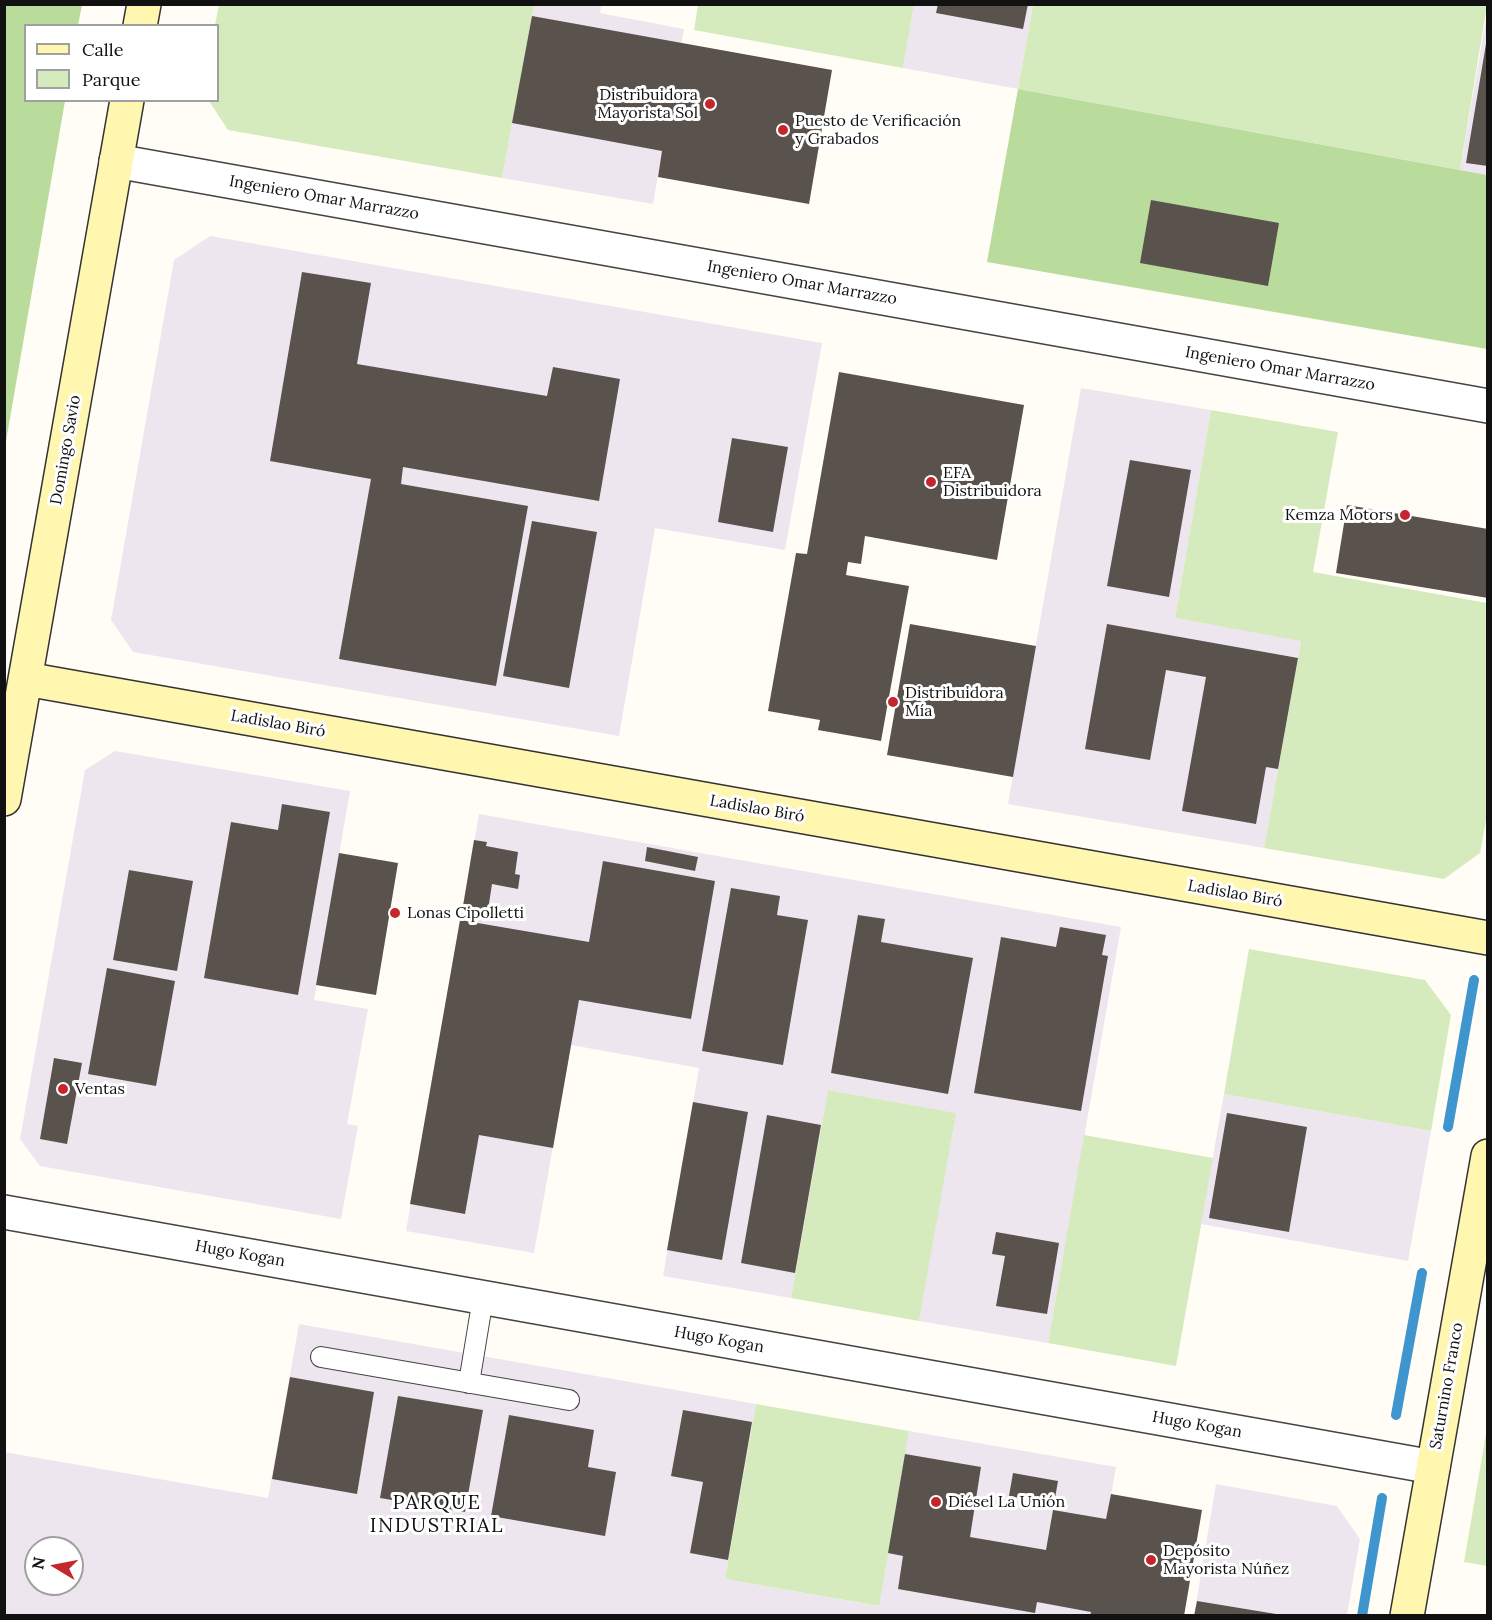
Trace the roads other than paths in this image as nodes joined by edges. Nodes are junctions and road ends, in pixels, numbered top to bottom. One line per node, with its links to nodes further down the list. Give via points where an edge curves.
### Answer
1 (144, 4): 2 (street)
2 (140, 24)
3 (127, 102): 4 (street, Domingo Savio)
4 (116, 161): 5 (street, Ingeniero Omar Marrazzo); 6 (street, Domingo Savio)
5 (1488, 406)
6 (26, 679): 7 (street, Domingo Savio); 8 (street, Ladislao Biró)
7 (4, 799)
8 (1488, 938)
9 (1488, 1156): 15 (street, Saturnino Franco)
10 (4, 1212): 11 (street, Hugo Kogan)
11 (483, 1298): 13 (lane); 15 (street, Hugo Kogan)
12 (321, 1356): 13 (lane)
13 (469, 1383): 14 (lane)
14 (569, 1400)
15 (1433, 1467): 16 (street, Saturnino Franco)
16 (1407, 1616)

